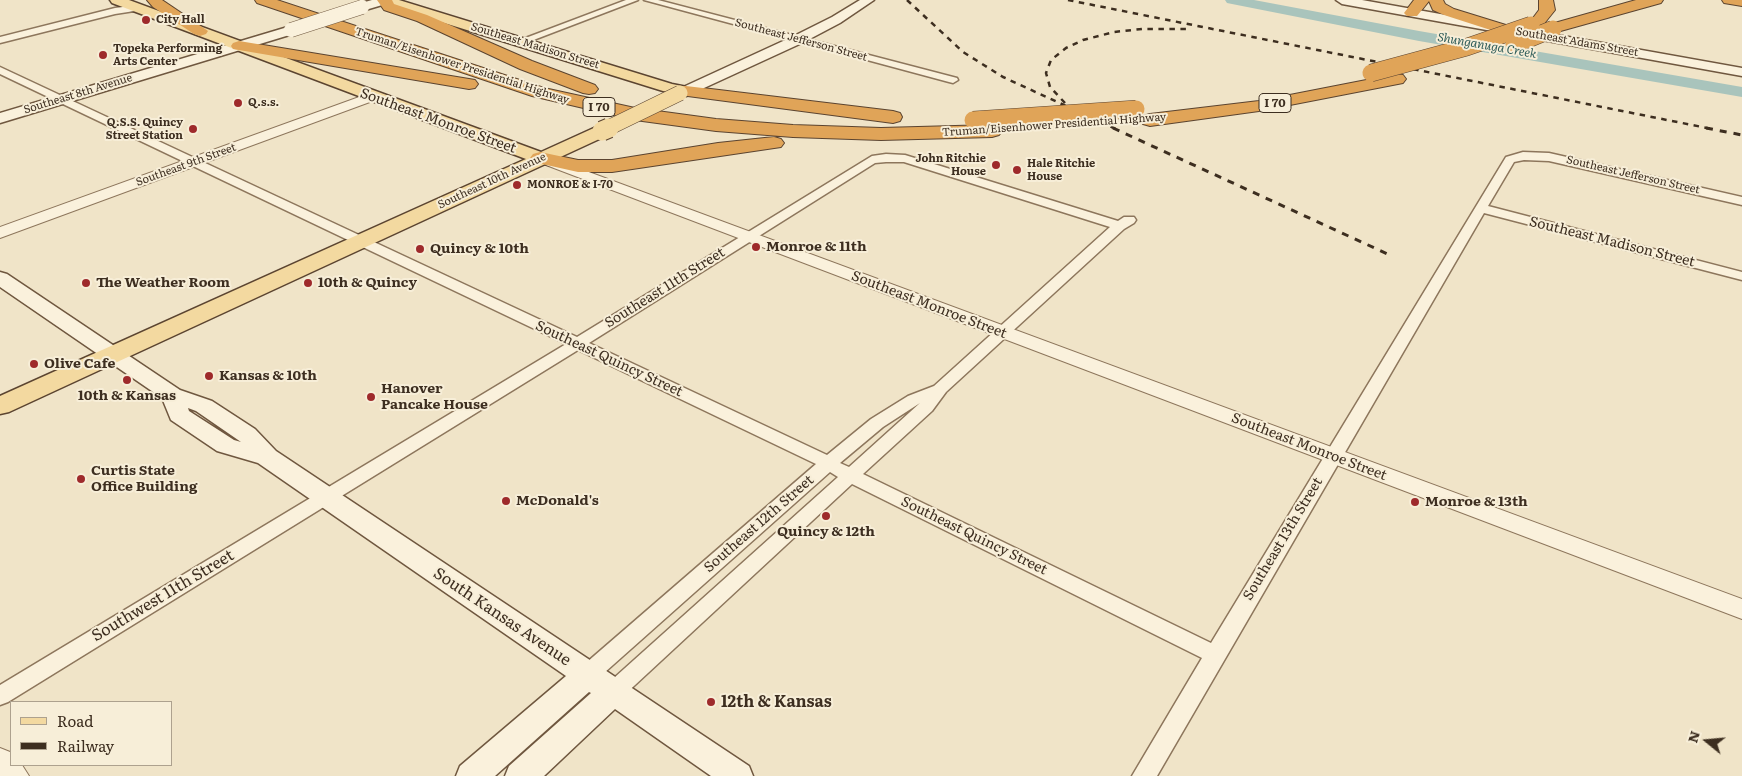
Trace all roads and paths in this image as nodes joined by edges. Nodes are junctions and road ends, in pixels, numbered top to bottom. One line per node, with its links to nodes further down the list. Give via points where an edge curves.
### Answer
1 (117, 0): 17 (main road, Southeast Monroe Street)
2 (154, 0): 22 (highway)
3 (262, 0): 34 (highway, Truman/Eisenhower Presidential Highway / I 70, via 510,83 562,98)
4 (296, 0): 34 (highway, Truman/Eisenhower Presidential Highway / I 70)
5 (385, 0): 26 (main road, Southeast Madison Street); 27 (main road, Southeast 8th Avenue, bridge); 34 (highway, via 389,7 422,18)
6 (634, 0): 26 (street)
7 (648, 0): 24 (street, Southeast Jefferson Street)
8 (868, 0): 24 (main road, Southeast 10th Avenue)
9 (1342, 0): 18 (main road, Southeast Adams Street)
10 (1435, 0): 18 (highway); 21 (highway, via 1438,7 1449,12)
11 (1546, 0): 20 (highway)
12 (1605, 0): 20 (highway, Truman/Eisenhower Presidential Highway / I 70, via 1581,16)
13 (1656, 0): 20 (highway)
14 (1729, 0): 15 (highway)
15 (1742, 2)
16 (1572, 7): 20 (highway, Truman/Eisenhower Presidential Highway / I 70)
17 (138, 8): 19 (street); 22 (main road, Southeast Monroe Street)
18 (1418, 9): 21 (main road, Southeast Adams Street)
19 (108, 13): 23 (street, via 105,8 96,8); 25 (street)
20 (1545, 26): 35 (highway, Truman/Eisenhower Presidential Highway / I 70, bridge, via 1371,73); 35 (highway, Truman/Eisenhower Presidential Highway / I 70, bridge, via 1480,57 1398,79 1259,106)
21 (1503, 29): 29 (main road, Southeast Adams Street)
22 (200, 31): 27 (main road, Southeast Monroe Street)
23 (0, 33)
24 (799, 39): 30 (street, Southeast Jefferson Street); 31 (main road, Southeast 10th Avenue)
25 (0, 40)
26 (520, 42): 31 (main road, Southeast Madison Street)
27 (238, 46): 32 (main road, Southeast Monroe Street); 33 (main road, Southeast 8th Avenue); 34 (highway, via 447,80 564,105)
28 (0, 70): 33 (street, Southeast Quincy Street)
29 (1742, 72)
30 (953, 80)
31 (683, 92): 37 (highway); 40 (main road, Southeast 10th Avenue, bridge)
32 (373, 96): 40 (main road, Southeast Monroe Street); 41 (street, Southeast 9th Street)
33 (61, 100): 36 (main road, Southeast 8th Avenue); 41 (street, Southeast Quincy Street)
34 (614, 104): 37 (highway, Truman/Eisenhower Presidential Highway / I 70, via 756,118); 38 (highway, Truman/Eisenhower Presidential Highway / I 70, via 684,122 774,130 881,134)
35 (1143, 114): 37 (highway, Truman/Eisenhower Presidential Highway / I 70, bridge); 38 (highway, Truman/Eisenhower Presidential Highway / I 70, via 992,131)
36 (0, 118)
37 (922, 122)
38 (951, 132): 40 (highway, via 927,138 751,145 612,166 578,166)
39 (1523, 156): 42 (street, Southeast Jefferson Street, via 1562,159); 43 (street, Southeast 13th Street, via 1506,164)
40 (540, 158): 46 (street, Southeast Monroe Street); 47 (main road, Southeast 10th Avenue)
41 (194, 162): 45 (street, Southeast 9th Street); 47 (street, Southeast Quincy Street)
42 (1742, 201)
43 (1481, 208): 48 (street, Southeast Madison Street); 55 (street, Southeast 13th Street)
44 (1124, 223): 46 (street, Southeast 11th Street, via 906,159 877,159); 50 (street, Southeast 12th Street)
45 (0, 233)
46 (749, 236): 50 (street, Southeast Monroe Street); 51 (street, Southeast 11th Street)
47 (360, 241): 51 (street, Southeast Quincy Street); 52 (main road, Southeast 10th Avenue)
48 (1742, 276)
49 (0, 278): 52 (main road, South Kansas Avenue)
50 (1003, 332): 53 (street, Southeast 12th Street); 55 (street, Southeast Monroe Street)
51 (577, 344): 56 (street, Southeast Quincy Street); 58 (street, Southeast 11th Street)
52 (112, 354): 54 (main road, Southeast 10th Avenue); 58 (main road, South Kansas Avenue, via 172,395 179,415 226,446 266,457)
53 (940, 389): 56 (street, Southeast 12th Street, via 914,400 877,423); 57 (street, Southeast 12th Street, via 926,407)
54 (0, 406)
55 (1332, 456): 59 (street, Southeast Monroe Street); 60 (street, Southeast 13th Street)
56 (828, 463): 57 (street, Southeast Quincy Street); 61 (street, Southeast 12th Street)
57 (851, 476): 60 (street, Southeast Quincy Street); 62 (street, Southeast 12th Street)
58 (326, 497): 61 (main road, South Kansas Avenue); 63 (street, Southwest 11th Street)
59 (1742, 609)
60 (1216, 654): 69 (street, Southeast 13th Street)
61 (587, 675): 62 (main road, South Kansas Avenue); 66 (main road)
62 (613, 692): 67 (main road); 68 (main road, South Kansas Avenue)
63 (0, 696)
64 (0, 762): 65 (street)
65 (14, 776)
66 (472, 776)
67 (520, 776)
68 (736, 776)
69 (1144, 776)

